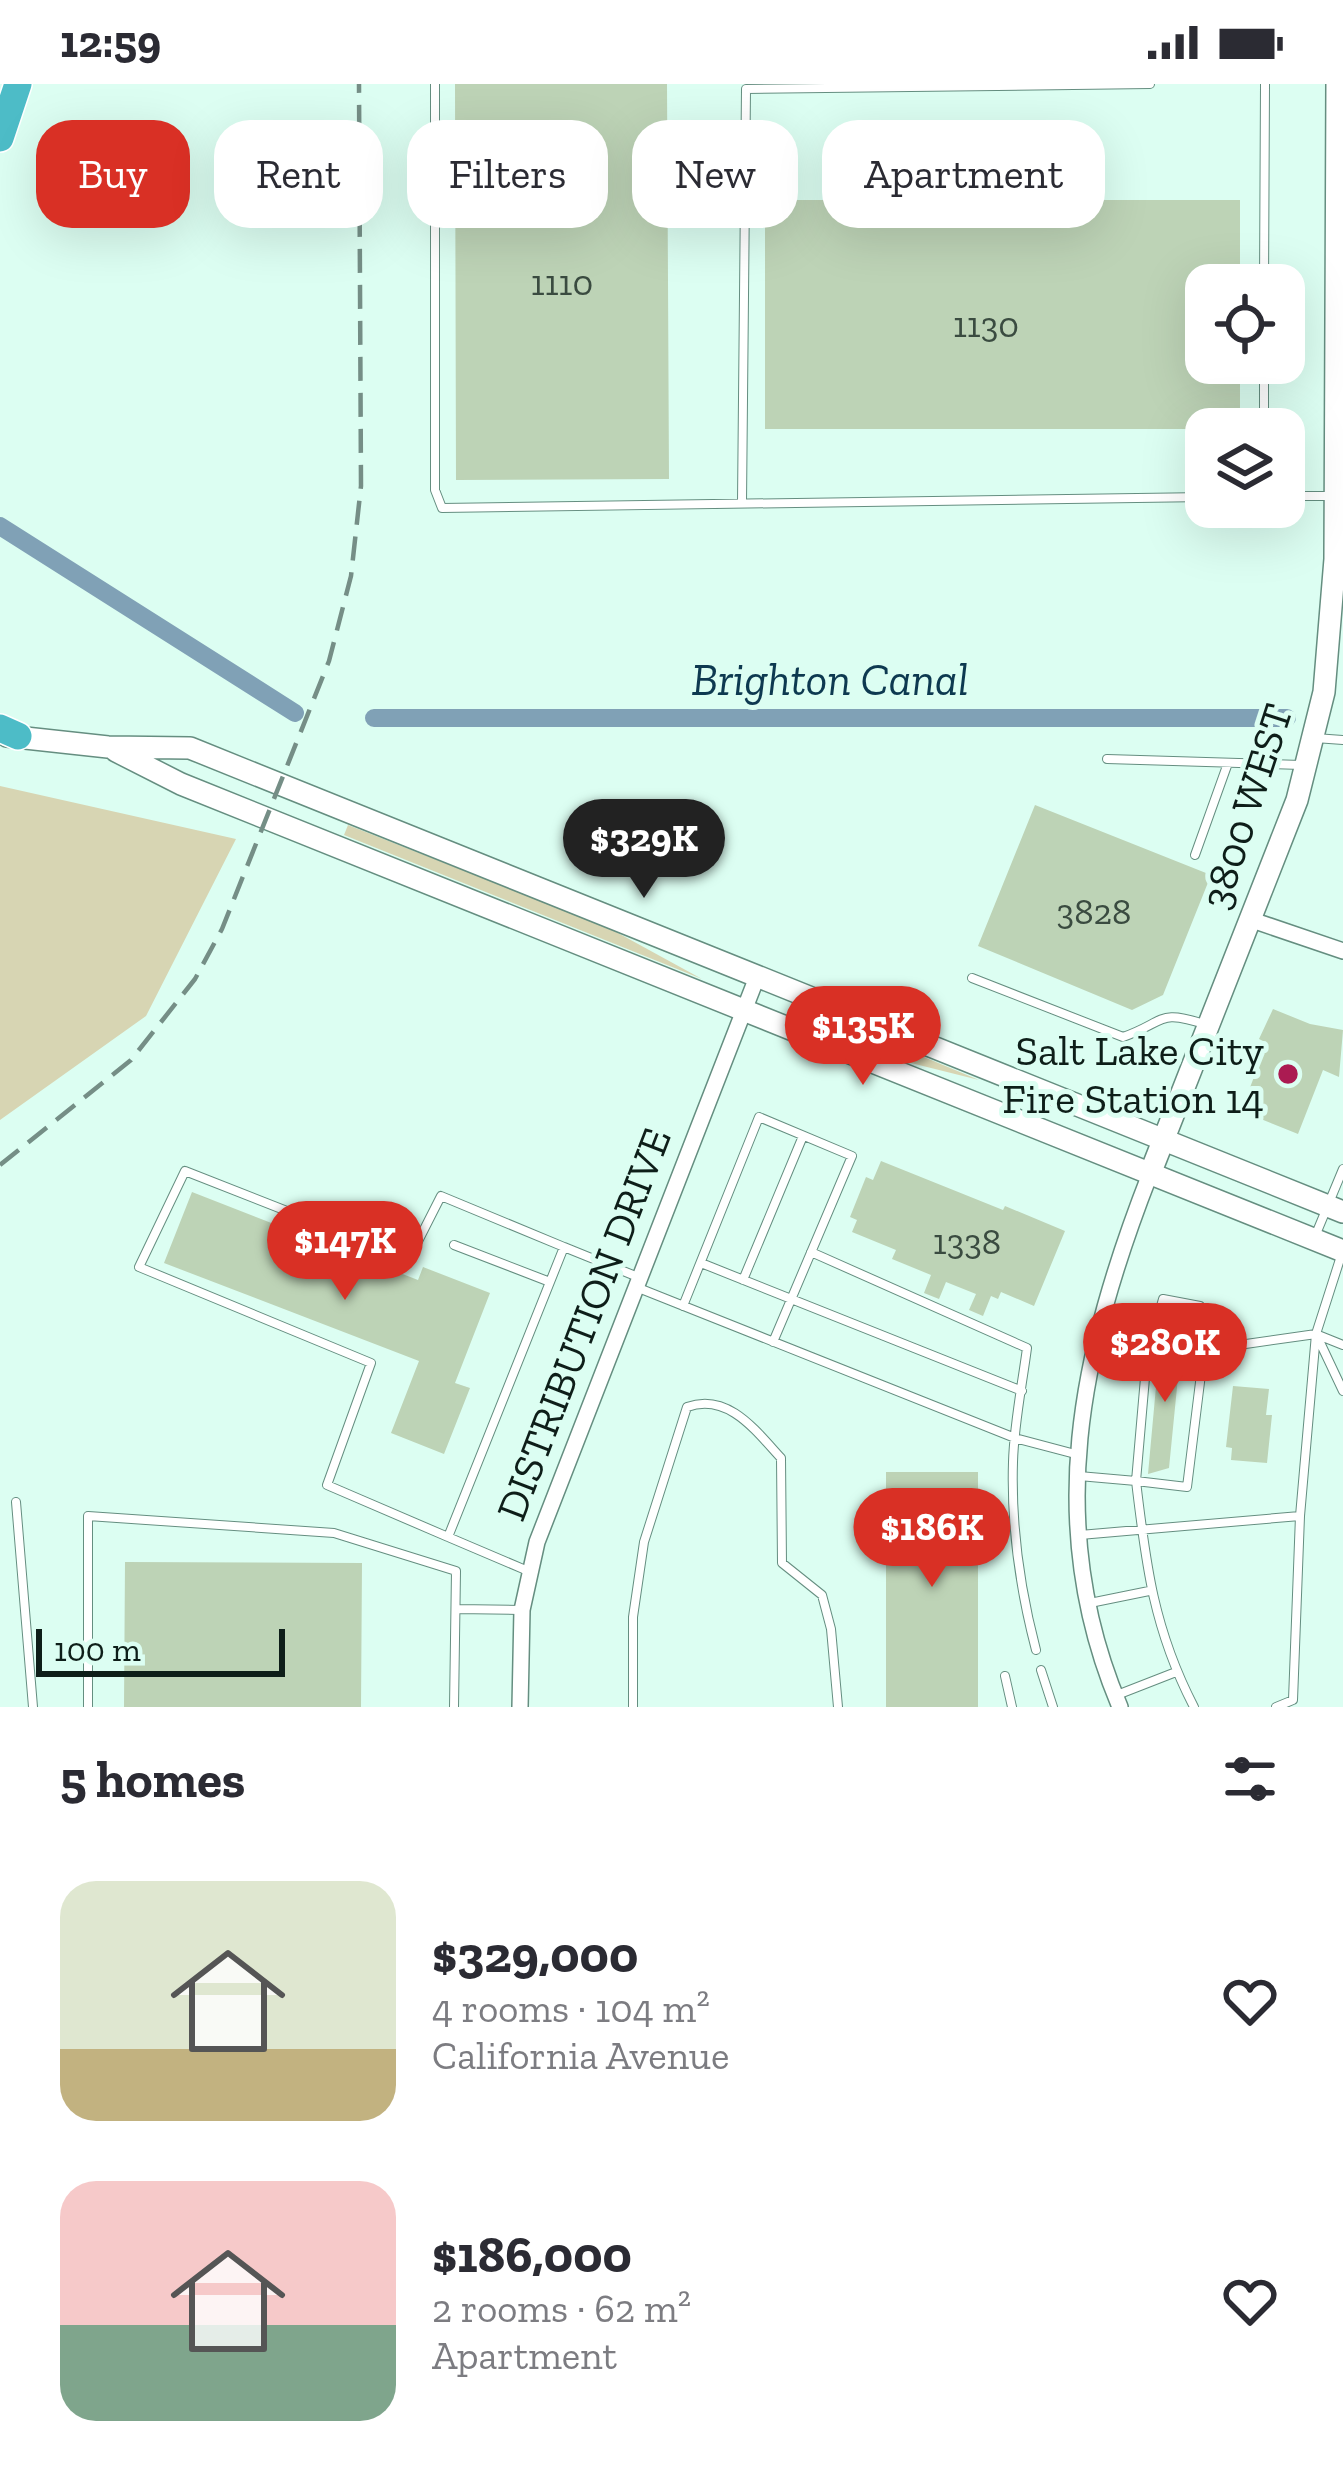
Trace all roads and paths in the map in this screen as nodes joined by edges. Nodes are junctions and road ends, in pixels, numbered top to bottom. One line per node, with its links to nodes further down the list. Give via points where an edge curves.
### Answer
1 (18, 84): 7 (highway)
2 (435, 84): 14 (lane, via 435,490 442,508)
3 (1150, 84): 6 (lane)
4 (1265, 84): 9 (lane)
5 (1337, 84): 8 (main road, 3800 WEST)
6 (746, 86): 14 (lane)
7 (0, 138)
8 (1340, 177): 10 (main road, 3800 WEST)
9 (1264, 264)
10 (1339, 424): 12 (main road, 3800 WEST)
11 (1305, 496): 12 (lane)
12 (1334, 496): 16 (main road, 3800 WEST, via 1330,646)
13 (1185, 497): 14 (lane)
14 (742, 502)
15 (6, 733): 18 (main road)
16 (1315, 739): 17 (lane); 21 (main road, 3800 WEST)
17 (1343, 740)
18 (109, 747): 25 (main road, via 190,748); 27 (main road, via 181,784)
19 (1107, 759): 20 (lane)
20 (1228, 763): 21 (lane); 22 (lane)
21 (1308, 765): 23 (main road, 3800 WEST)
22 (1196, 855)
23 (1252, 920): 24 (street); 28 (main road, 3800 WEST)
24 (1342, 946)
25 (757, 977): 27 (street, DISTRIBUTION DRIVE); 30 (main road)
26 (972, 978): 28 (lane, via 1123,1037 1163,1016)
27 (744, 1009): 32 (main road); 42 (street, DISTRIBUTION DRIVE)
28 (1208, 1026): 30 (main road, 3800 WEST)
29 (802, 1136): 38 (lane, via 852,1156); 39 (lane, via 759,1117); 40 (lane)
30 (1164, 1140): 32 (main road, 3800 WEST); 33 (main road)
31 (1343, 1169): 33 (lane)
32 (1150, 1174): 34 (main road); 52 (street, via 1096,1329)
33 (1335, 1209): 34 (lane)
34 (1313, 1239): 37 (main road)
35 (454, 1245): 41 (lane)
36 (564, 1247): 41 (lane); 42 (lane); 59 (lane, via 441,1196 409,1259 185,1171 139,1267 371,1364 327,1485)
37 (1343, 1251): 45 (lane)
38 (811, 1252): 43 (lane); 49 (lane, via 1027,1348)
39 (701, 1263): 40 (lane); 44 (lane)
40 (743, 1280): 43 (lane)
41 (550, 1282): 59 (lane)
42 (636, 1282): 44 (lane); 60 (street, DISTRIBUTION DRIVE)
43 (791, 1300): 46 (lane); 49 (lane)
44 (683, 1306): 46 (lane)
45 (1316, 1334): 47 (lane); 48 (lane); 50 (lane); 56 (lane)
46 (773, 1342): 51 (lane)
47 (1343, 1346)
48 (1204, 1350): 54 (lane, via 1187,1487); 54 (lane, via 1200,1306 1163,1299 1147,1355)
49 (1022, 1391): 51 (lane)
50 (1343, 1391)
51 (1015, 1438): 52 (lane); 65 (lane, via 1016,1543)
52 (1079, 1455): 53 (street)
53 (1077, 1476): 54 (lane); 58 (street)
54 (1136, 1481): 57 (lane)
55 (16, 1502): 70 (lane)
56 (1300, 1516): 57 (lane); 79 (lane, via 1292,1700)
57 (1142, 1531): 58 (lane); 61 (lane)
58 (1079, 1536): 62 (street)
59 (448, 1537): 60 (lane)
60 (528, 1571): 64 (street, DISTRIBUTION DRIVE)
61 (1149, 1591): 62 (lane); 67 (lane)
62 (1089, 1603): 69 (street)
63 (456, 1610): 64 (lane); 71 (lane, via 456,1571 334,1533 88,1516); 72 (lane)
64 (522, 1610): 73 (street, DISTRIBUTION DRIVE)
65 (1036, 1651)
66 (1041, 1670): 77 (lane)
67 (1176, 1672): 69 (lane); 78 (lane)
68 (1005, 1676): 76 (lane)
69 (1118, 1701)
70 (33, 1707)
71 (88, 1707)
72 (454, 1707)
73 (520, 1707)
74 (633, 1707): 75 (lane, via 644,1542 687,1407 701,1402 732,1409 781,1458 782,1563 822,1595)
75 (838, 1707)
76 (1012, 1707)
77 (1053, 1707)
78 (1194, 1707)
79 (1276, 1707)

